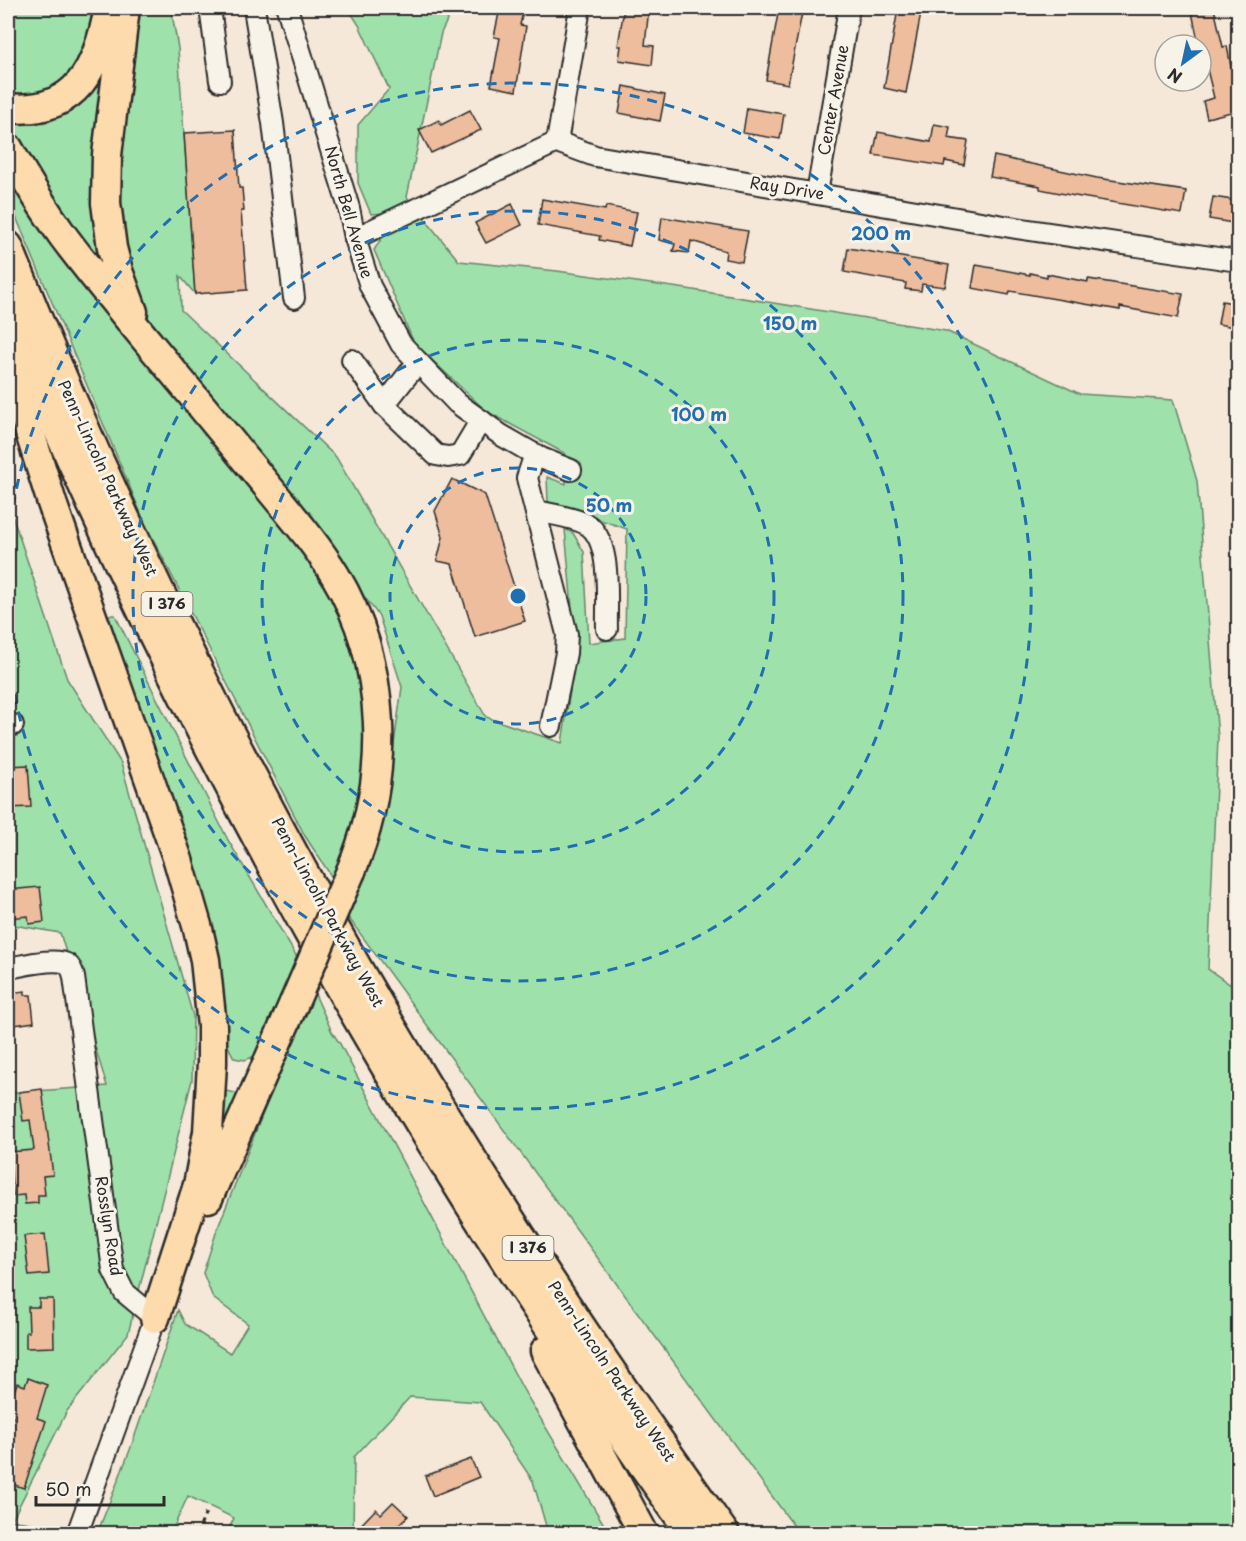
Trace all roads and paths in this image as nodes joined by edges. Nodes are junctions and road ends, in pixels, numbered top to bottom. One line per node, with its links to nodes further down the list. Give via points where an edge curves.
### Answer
1 (109, 8): 9 (highway, via 95,55 73,92 42,107)
2 (125, 8): 18 (highway, via 107,155 106,203 118,271)
3 (210, 8): 8 (street)
4 (254, 8): 16 (street, via 273,123)
5 (287, 8): 13 (street, North Bell Avenue)
6 (580, 8): 10 (street)
7 (849, 8): 12 (street, Center Avenue)
8 (220, 81)
9 (8, 108)
10 (557, 142): 12 (street, Ray Drive, via 595,156); 13 (street)
11 (8, 148): 18 (highway, via 62,234)
12 (817, 192): 15 (street, Ray Drive, via 1016,228)
13 (355, 238): 20 (street, North Bell Avenue, via 370,286 401,344)
14 (8, 246): 39 (highway, Penn-Lincoln Parkway West / I 376, via 67,387 162,594 275,818 349,951 529,1249)
15 (1239, 261)
16 (294, 298)
17 (8, 314): 32 (highway, Penn-Lincoln Parkway West / I 376, via 85,491 194,718 312,940)
18 (143, 336): 31 (highway, bridge, via 335,576 358,623 373,676 378,732 373,805 360,852)
19 (352, 360): 22 (street)
20 (418, 362): 22 (street); 23 (street, North Bell Avenue, via 457,403)
21 (8, 363): 30 (highway, via 52,503 189,894 205,960)
22 (384, 405): 23 (street, via 436,455 448,457 460,455)
23 (482, 420): 24 (street, North Bell Avenue)
24 (535, 454): 25 (street, North Bell Avenue); 26 (street, via 527,478)
25 (571, 470)
26 (536, 510): 27 (street, via 586,524 598,535 605,552); 28 (street, via 567,634)
27 (607, 629)
28 (551, 726)
29 (8, 968): 33 (street, Rosslyn Road, via 54,962 68,965 74,976 113,1270 124,1292)
30 (212, 1063): 31 (highway, via 223,1074 236,1079); 33 (highway, via 204,1161)
31 (262, 1074): 33 (highway)
32 (440, 1157): 37 (highway); 38 (highway, Penn-Lincoln Parkway West / I 376, via 576,1369)
33 (155, 1318): 35 (street)
34 (207, 1509): 36 (path)
35 (77, 1533)
36 (197, 1533)
37 (644, 1533)
38 (692, 1533)
39 (725, 1533)

